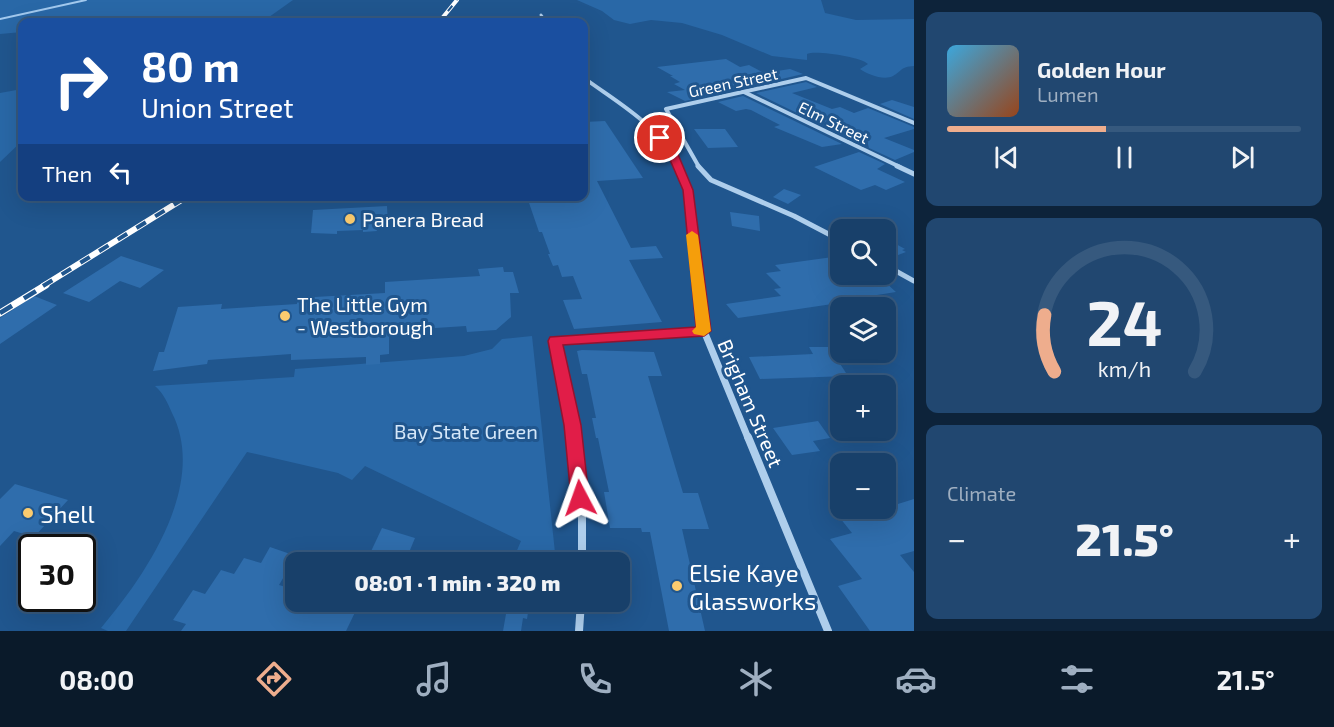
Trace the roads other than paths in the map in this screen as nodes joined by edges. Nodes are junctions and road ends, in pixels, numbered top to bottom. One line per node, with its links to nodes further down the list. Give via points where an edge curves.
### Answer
1 (542, 15): 2 (street)
2 (544, 18)
3 (588, 81): 10 (street, Brigham Street, via 648,124 672,152 688,190)
4 (743, 92): 5 (street, Green Street, via 806,78); 6 (street, Elm Street); 7 (street, Green Street, via 666,109 700,169 711,180)
5 (914, 123)
6 (914, 174)
7 (830, 235)
8 (896, 271): 9 (street)
9 (914, 281)
10 (704, 331): 11 (street, via 555,341 578,466); 14 (street, Brigham Street)
11 (582, 552)
12 (580, 612): 13 (street)
13 (579, 631)
14 (828, 631)

